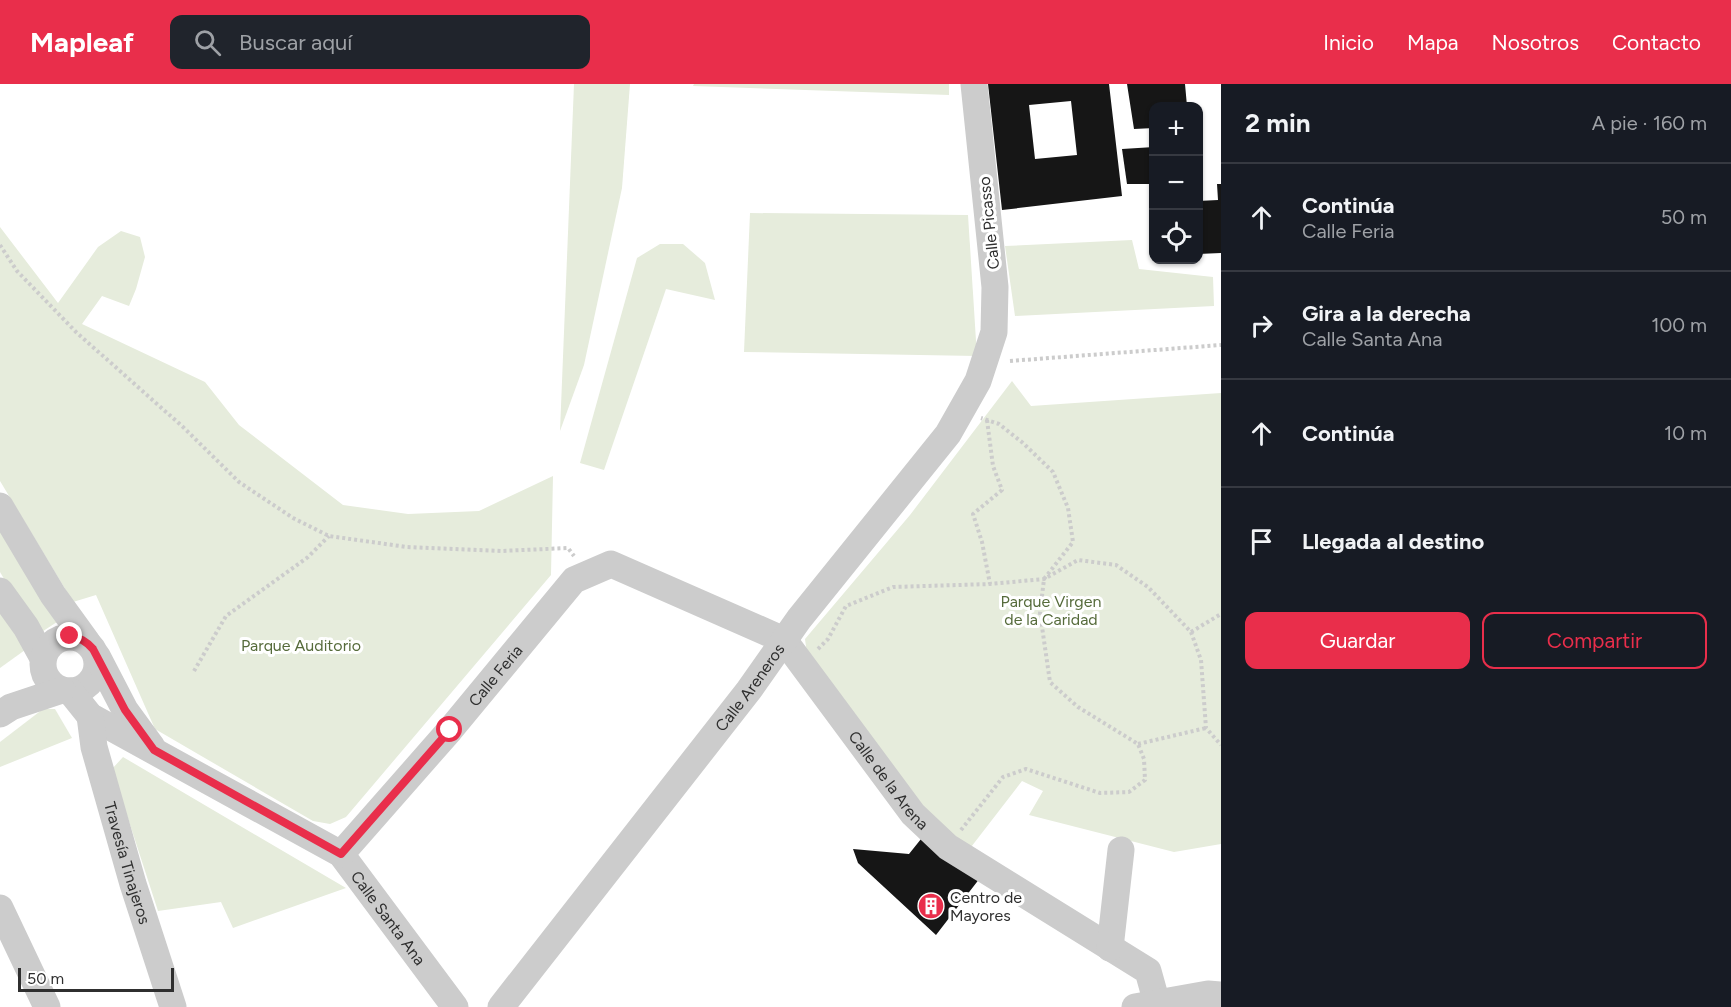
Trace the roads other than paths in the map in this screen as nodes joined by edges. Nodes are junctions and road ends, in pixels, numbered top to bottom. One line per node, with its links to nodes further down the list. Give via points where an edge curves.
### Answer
1 (974, 84): 2 (street, Calle Picasso, via 995,287 994,332)
2 (985, 360): 6 (street, Calle Areneros, via 978,381 948,435)
3 (0, 506): 7 (street, Calle Santa Ana, via 53,595)
4 (600, 569): 6 (street, Calle de la Arena); 14 (street, Calle Feria, via 574,580)
5 (0, 591): 8 (street, via 26,627)
6 (784, 640): 16 (street, Calle de la Arena, via 913,814 948,847); 22 (street, Calle Areneros)
7 (92, 649): 8 (street, via 79,638 61,638 53,642); 9 (street, via 98,665 92,681 86,687); 12 (street, Calle Santa Ana, via 125,710)
8 (43, 662): 9 (street, via 48,681); 10 (street)
9 (66, 691): 10 (street); 11 (street, Calle Santa Ana)
10 (6, 710)
11 (90, 716): 12 (street, Calle Santa Ana); 20 (street, Travesía Tinajeros, via 94,747 133,884)
12 (154, 750): 14 (street, Calle Santa Ana)
13 (1121, 850): 16 (street)
14 (341, 854): 21 (street, Calle Santa Ana)
15 (0, 908): 19 (street)
16 (1110, 948): 18 (street, Calle de la Arena, via 1148,971)
17 (1221, 995): 18 (street)
18 (1150, 1005)
19 (47, 1007)
20 (173, 1007)
21 (455, 1007)
22 (501, 1007)

